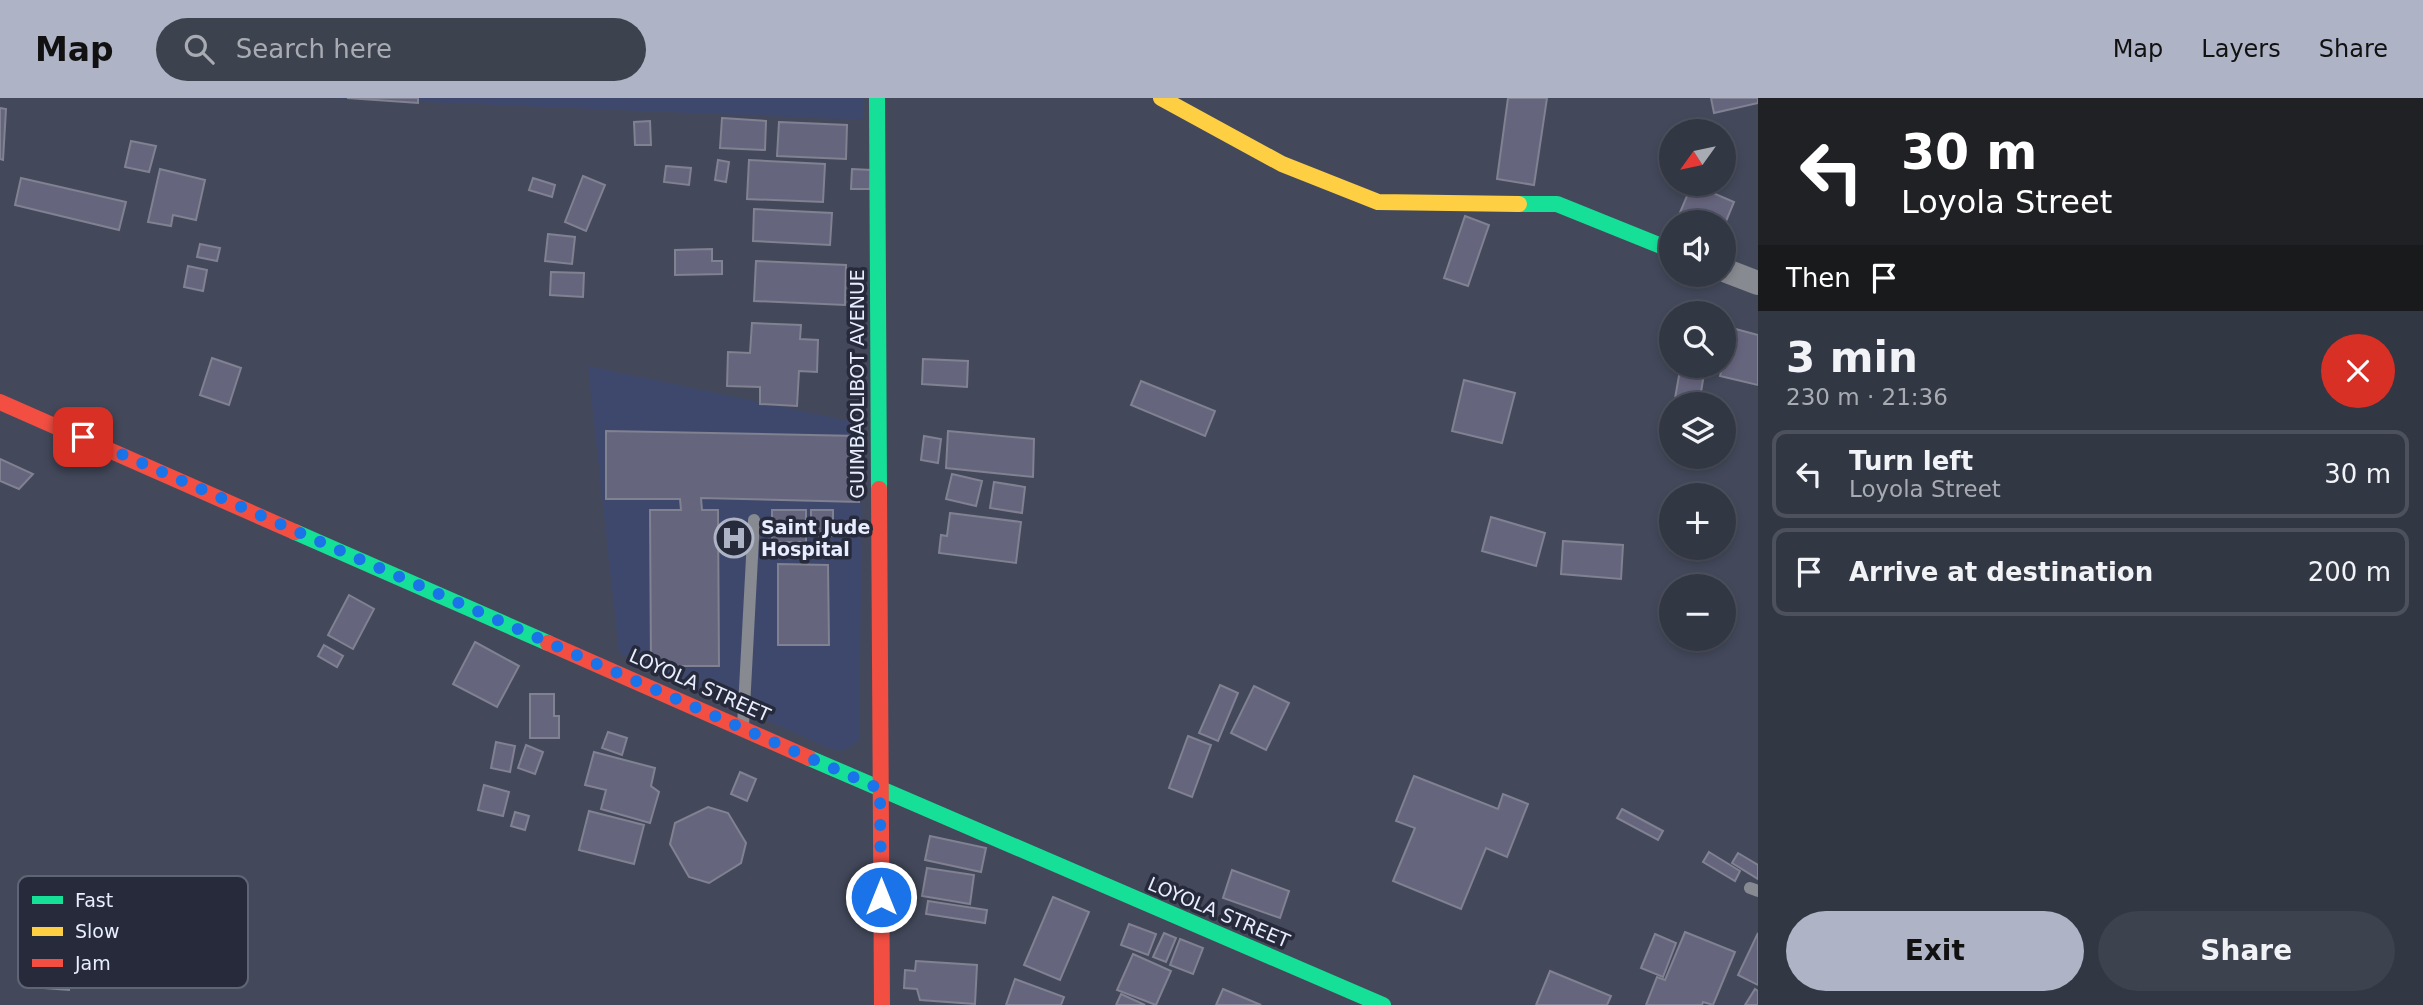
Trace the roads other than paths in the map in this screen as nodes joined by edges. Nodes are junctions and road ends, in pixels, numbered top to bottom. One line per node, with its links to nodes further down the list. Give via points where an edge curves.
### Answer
1 (877, 98): 9 (street, GUIMBAOLIBOT AVENUE)
2 (1161, 98): 3 (street, via 1282,164 1378,202 1557,204)
3 (1659, 245)
4 (1736, 275): 5 (street)
5 (1758, 283)
6 (0, 402): 8 (street, LOYOLA STREET)
7 (754, 520): 8 (lane)
8 (743, 727): 9 (street, LOYOLA STREET)
9 (880, 789): 10 (street, GUIMBAOLIBOT AVENUE); 11 (street, LOYOLA STREET)
10 (882, 1005)
11 (1383, 1005)

